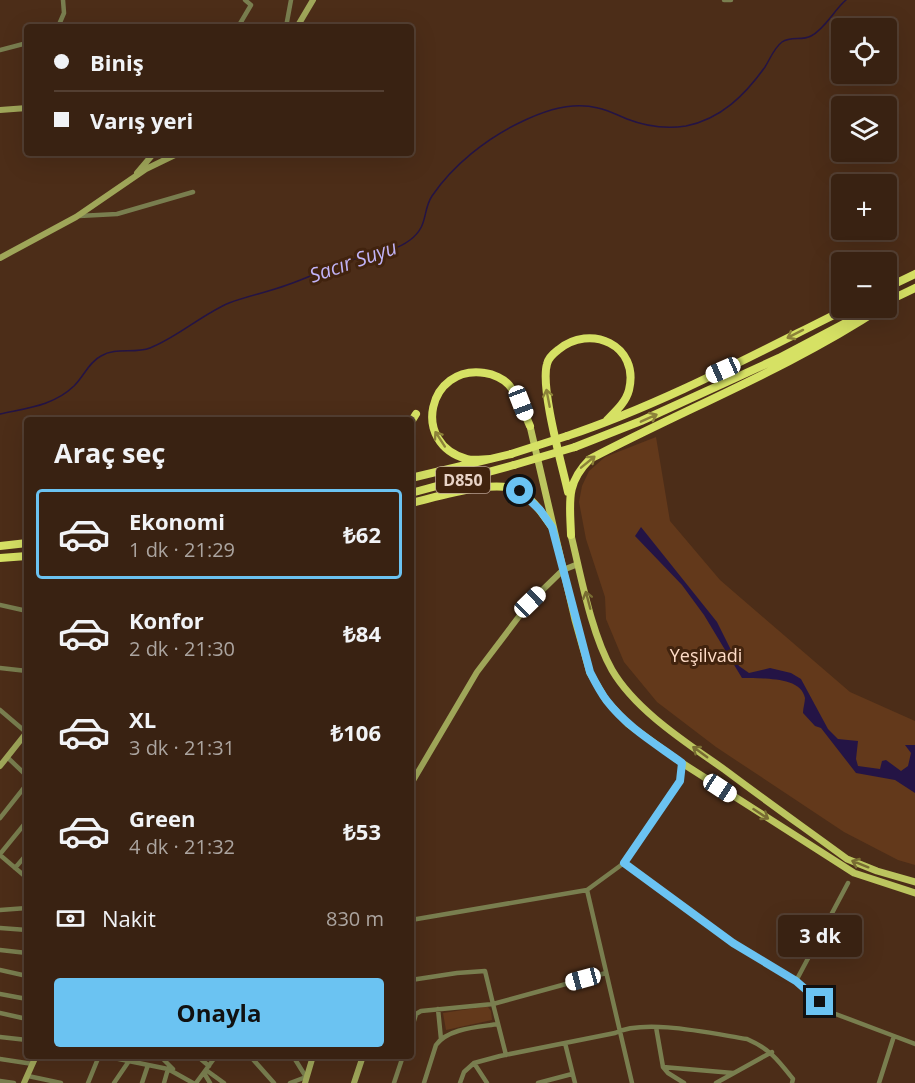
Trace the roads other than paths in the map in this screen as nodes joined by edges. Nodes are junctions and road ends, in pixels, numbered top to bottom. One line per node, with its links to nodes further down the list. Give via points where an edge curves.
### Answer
1 (63, 0): 7 (street)
2 (245, 0): 8 (street, via 251,5)
3 (291, 0): 9 (street)
4 (313, 0): 10 (street)
5 (724, 0): 6 (street)
6 (731, 0)
7 (59, 24)
8 (240, 24)
9 (287, 24)
10 (299, 24)
11 (24, 44): 12 (street)
12 (0, 50)
13 (24, 108): 14 (street)
14 (0, 110)
15 (151, 156): 17 (street)
16 (173, 156): 17 (street)
17 (133, 178): 19 (street)
18 (193, 192): 19 (street, via 117,214)
19 (76, 216): 20 (street)
20 (0, 258)
21 (915, 274): 22 (highway)
22 (897, 283)
23 (915, 288): 24 (highway)
24 (897, 297)
25 (831, 316): 30 (highway, D850, one-way to 30)
26 (857, 318): 34 (highway, D850, one-way to 26, bridge, via 575,447 779,358)
27 (866, 318): 35 (highway, one-way to 27, via 579,469 590,459 790,361)
28 (416, 414): 29 (highway)
29 (414, 417)
30 (604, 423): 32 (highway, D850, bridge); 35 (highway, one-way to 30, via 546,389 547,364 554,353 572,340 607,341 616,346 628,364 629,390 624,402)
31 (530, 426): 32 (highway, one-way to 31, via 470,460 456,455 438,438 433,404 445,385 461,373 490,374 508,384); 37 (main road)
32 (490, 459): 33 (highway, D850)
33 (414, 477)
34 (414, 492)
35 (569, 496): 38 (highway)
36 (414, 502): 37 (highway, via 509,486 531,500)
37 (552, 527): 44 (main road)
38 (571, 535): 43 (main road)
39 (24, 543): 40 (highway)
40 (0, 546)
41 (24, 556): 42 (highway)
42 (0, 558)
43 (578, 564): 44 (street); 65 (main road, one-way to 43, via 847,859 675,734 639,702 612,669 598,638)
44 (563, 570): 53 (main road, via 590,672 606,700 628,724); 56 (street, via 530,602 477,672)
45 (0, 605): 46 (street)
46 (24, 610)
47 (0, 668): 48 (street)
48 (24, 669)
49 (0, 710): 50 (street)
50 (24, 730)
51 (24, 737): 52 (street)
52 (7, 758): 54 (street); 55 (street)
53 (682, 763): 62 (street, via 680,781); 68 (main road, one-way to 68, via 854,873)
54 (0, 766)
55 (24, 773)
56 (414, 779)
57 (24, 788): 58 (street)
58 (0, 818)
59 (24, 825): 60 (street)
60 (0, 854): 63 (street)
61 (24, 858): 63 (street)
62 (624, 863): 67 (street); 80 (street, via 733,943)
63 (15, 868): 64 (street)
64 (24, 876)
65 (915, 882)
66 (848, 883): 80 (street)
67 (587, 890): 71 (street); 77 (street)
68 (915, 893)
69 (24, 908): 70 (street)
70 (0, 910)
71 (414, 919)
72 (0, 928): 73 (street)
73 (24, 930)
74 (0, 950): 75 (street)
75 (24, 953)
76 (0, 970): 78 (street)
77 (606, 973): 83 (street); 92 (street)
78 (24, 976)
79 (414, 980): 83 (street, via 485,971)
80 (796, 981): 93 (street, via 833,1013)
81 (0, 994): 82 (street)
82 (24, 998)
83 (493, 1004): 84 (street); 90 (street)
84 (438, 1009): 86 (street); 95 (street)
85 (414, 1010): 86 (street)
86 (419, 1012): 89 (street)
87 (0, 1013): 88 (street)
88 (24, 1018)
89 (414, 1023)
90 (498, 1024): 95 (street); 100 (street)
91 (656, 1027): 92 (street); 99 (street, via 747,1039); 117 (street)
92 (619, 1031): 97 (street); 147 (street)
93 (894, 1036): 98 (street); 151 (street)
94 (0, 1037): 96 (street)
95 (441, 1039): 142 (street)
96 (24, 1040)
97 (565, 1043): 100 (street); 122 (street)
98 (915, 1044)
99 (772, 1052): 121 (street); 150 (street, via 793,1079)
100 (506, 1055): 114 (street)
101 (0, 1059): 115 (street)
102 (35, 1059): 115 (street)
103 (98, 1059): 131 (street)
104 (119, 1059): 113 (street)
105 (163, 1059): 120 (street)
106 (199, 1059): 119 (street)
107 (214, 1059): 119 (street)
108 (253, 1059): 126 (street)
109 (297, 1059): 124 (street)
110 (312, 1059): 124 (street)
111 (362, 1059): 140 (street)
112 (402, 1059): 141 (street)
113 (129, 1061): 116 (street); 132 (street)
114 (474, 1063): 143 (street, via 464,1072); 144 (street)
115 (33, 1064): 123 (street)
116 (148, 1065): 118 (street); 133 (street)
117 (663, 1067): 121 (street); 148 (street)
118 (168, 1069): 120 (street); 134 (street)
119 (206, 1069): 135 (street); 136 (street); 137 (street)
120 (175, 1071): 135 (street)
121 (733, 1073): 149 (street)
122 (573, 1074): 145 (street); 146 (street)
123 (28, 1076): 127 (street); 129 (street)
124 (306, 1080): 139 (street)
125 (0, 1081): 128 (street)
126 (273, 1081): 138 (street)
127 (55, 1082): 130 (street)
128 (14, 1083)
129 (24, 1083)
130 (61, 1083)
131 (88, 1083)
132 (114, 1083)
133 (142, 1083)
134 (164, 1083)
135 (194, 1083)
136 (210, 1083)
137 (224, 1083)
138 (267, 1083)
139 (290, 1083)
140 (354, 1083)
141 (394, 1083)
142 (424, 1083)
143 (460, 1083)
144 (487, 1083)
145 (538, 1083)
146 (575, 1083)
147 (632, 1083)
148 (684, 1083)
149 (716, 1083)
150 (792, 1083)
151 (879, 1083)

